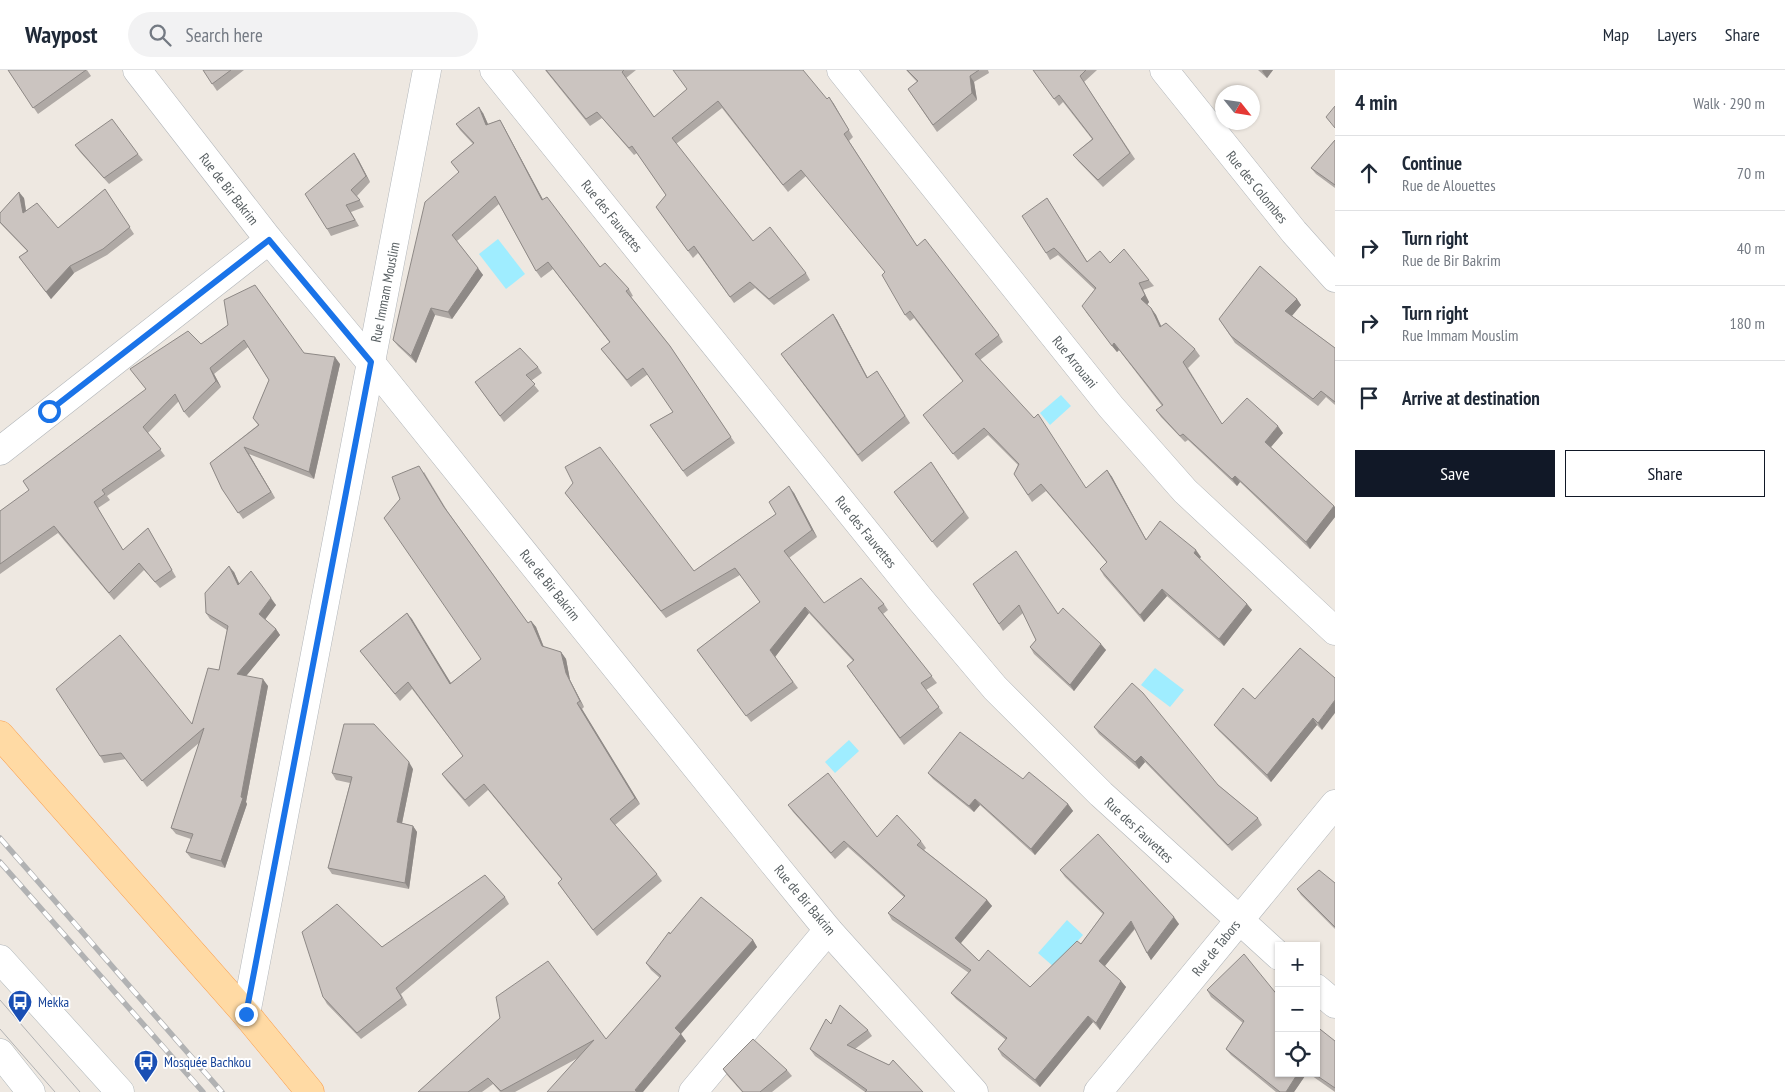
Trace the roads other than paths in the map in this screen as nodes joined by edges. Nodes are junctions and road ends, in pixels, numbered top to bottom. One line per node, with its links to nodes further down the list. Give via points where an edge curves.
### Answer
1 (137, 70): 6 (street, Rue de Bir Bakrim)
2 (427, 70): 8 (street, Rue Immam Mouslim)
3 (494, 70): 13 (street, Rue des Fauvettes, via 995,688 1101,794)
4 (841, 70): 10 (street, Rue Arrouani, via 1111,407 1185,491)
5 (1164, 70): 7 (street, Rue des Colombes)
6 (269, 240): 8 (street, Rue de Bir Bakrim); 9 (street)
7 (1335, 278)
8 (371, 362): 14 (street, Rue de Bir Bakrim); 19 (street, Rue Immam Mouslim)
9 (0, 451)
10 (1335, 631)
11 (0, 734): 19 (main road)
12 (1335, 804): 13 (street, Rue de Tabors)
13 (1239, 921): 15 (street, Rue des Fauvettes); 26 (street, Rue de Tabors)
14 (828, 930): 24 (street); 25 (street, Rue de Bir Bakrim)
15 (1275, 952)
16 (0, 959): 22 (street)
17 (1320, 991): 18 (street)
18 (1335, 1004)
19 (246, 1014): 23 (main road)
20 (0, 1053): 21 (street)
21 (32, 1092)
22 (120, 1092)
23 (310, 1092)
24 (694, 1092)
25 (974, 1092)
26 (1098, 1092)

